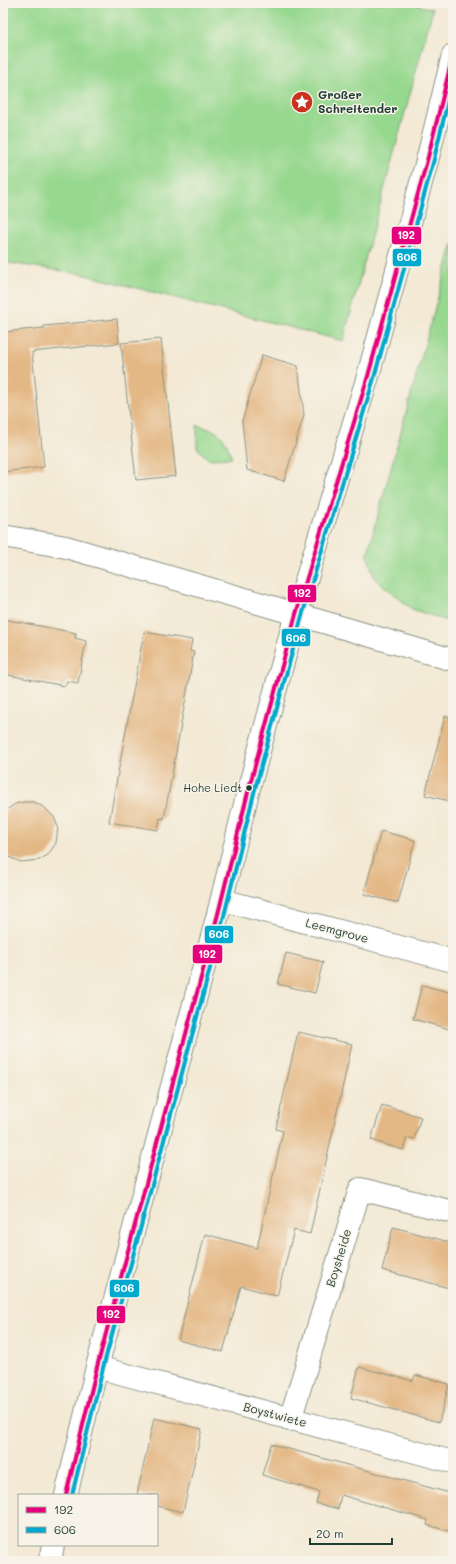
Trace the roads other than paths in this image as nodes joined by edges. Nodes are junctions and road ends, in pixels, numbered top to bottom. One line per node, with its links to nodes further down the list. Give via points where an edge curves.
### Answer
1 (453, 55): 3 (street, via 368,376)
2 (3, 536): 3 (street, via 66,547)
3 (296, 614): 4 (street); 5 (street, via 248,788)
4 (453, 660)
5 (222, 900): 6 (street, Leemgrove); 8 (street)
6 (453, 961)
7 (453, 1212): 9 (street, Boysheide, via 360,1189)
8 (97, 1367): 9 (street, Boystwiete); 11 (street)
9 (290, 1420): 10 (street, Boystwiete)
10 (453, 1462)
11 (66, 1494)
12 (53, 1546): 13 (street)
13 (50, 1561)

